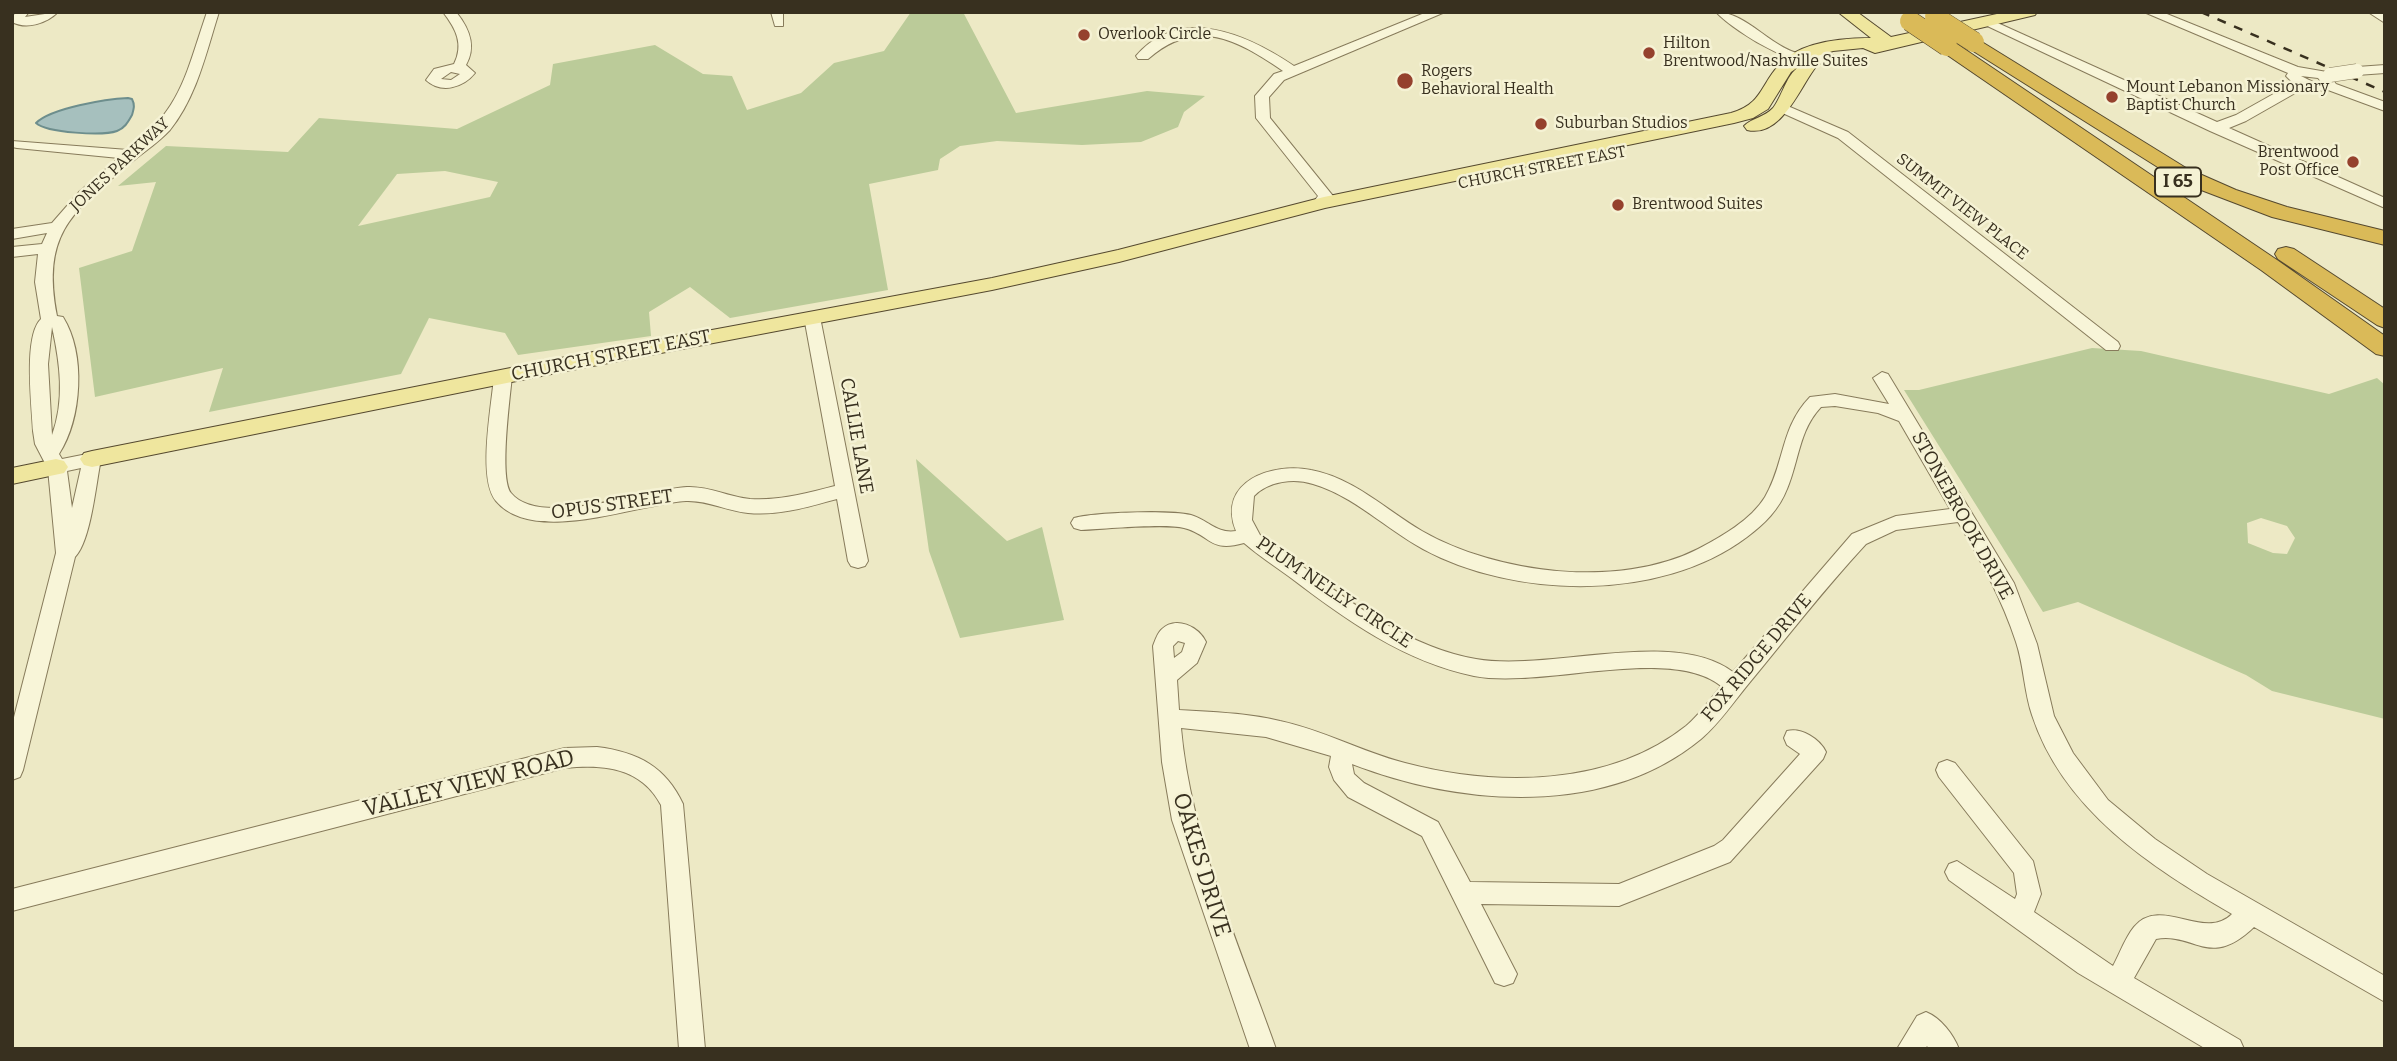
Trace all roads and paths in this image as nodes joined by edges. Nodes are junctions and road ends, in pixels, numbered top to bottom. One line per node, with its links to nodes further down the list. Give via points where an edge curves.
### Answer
1 (23, 12): 2 (street, via 16,20 34,21)
2 (52, 12)
3 (213, 12): 30 (street, JONES PARKWAY, via 175,113)
4 (449, 12): 21 (street, via 461,26 467,45)
5 (1422, 12): 22 (street)
6 (1439, 12): 22 (street)
7 (1722, 12): 20 (street, via 1756,37)
8 (1735, 12): 20 (street)
9 (1846, 12): 18 (main road)
10 (2029, 12): 16 (main road, CHURCH STREET EAST)
11 (2150, 12): 24 (street)
12 (2374, 12): 15 (street)
13 (1932, 14): 17 (highway, I 65, bridge)
14 (1904, 17): 31 (highway, I 65, bridge)
15 (2385, 19)
16 (1987, 23): 18 (main road, CHURCH STREET EAST); 28 (street)
17 (1973, 42): 36 (highway, via 2210,188 2290,217); 42 (highway, I 65)
18 (1888, 43): 20 (main road, CHURCH STREET EAST); 20 (main road, CHURCH STREET EAST, via 1866,41)
19 (1143, 56): 22 (street, via 1171,36 1217,32 1242,39)
20 (1802, 61): 27 (main road); 32 (main road, CHURCH STREET EAST, via 1786,67 1766,104 1746,115)
21 (458, 68)
22 (1289, 68): 32 (street, via 1266,76 1255,87 1248,104 1251,117 1315,199)
23 (2385, 69): 25 (street, bridge)
24 (2299, 77): 25 (street, via 2315,87); 28 (street, via 2241,118)
25 (2327, 78): 26 (street)
26 (2385, 107)
27 (1783, 108): 37 (main road, CHURCH STREET EAST, via 1765,122 1742,129); 43 (street, SUMMIT VIEW PLACE, via 1843,135)
28 (2215, 128): 33 (street)
29 (18, 144): 30 (street)
30 (131, 155): 34 (street, JONES PARKWAY, via 89,190)
31 (2141, 178): 44 (highway, I 65); 45 (highway, via 2201,230)
32 (1323, 202): 37 (main road, CHURCH STREET EAST)
33 (2385, 204)
34 (57, 227): 35 (street); 38 (street, JONES PARKWAY)
35 (12, 233)
36 (2385, 238)
37 (1166, 244): 40 (main road, CHURCH STREET EAST, via 992,284)
38 (48, 248): 39 (street); 41 (street, JONES PARKWAY, via 43,279)
39 (12, 252)
40 (812, 317): 46 (main road, CHURCH STREET EAST); 52 (street, CALLIE LANE)
41 (49, 320): 50 (street, JONES PARKWAY, via 42,327 40,387 43,439); 50 (street, JONES PARKWAY, via 60,327 69,393)
42 (2385, 320)
43 (2112, 346)
44 (2385, 348)
45 (2385, 365)
46 (503, 376): 49 (main road, CHURCH STREET EAST); 52 (street, OPUS STREET, via 497,473 501,495 513,506 537,514 562,515 686,494 767,506)
47 (1882, 378): 48 (street, STONEBROOK DRIVE)
48 (1899, 416): 53 (street, STONEBROOK DRIVE); 55 (street, PLUM NELLY CIRCLE, via 1881,418 1816,401 1804,410 1772,500 1754,520 1705,555 1653,573 1616,579 1562,579 1485,564 1434,546 1328,481 1302,473 1251,487 1243,506)
49 (92, 459): 50 (street, CHURCH STREET EAST); 57 (street, via 79,522)
50 (54, 460): 51 (main road); 57 (street, via 65,524)
51 (12, 476)
52 (844, 491): 56 (street, CALLIE LANE)
53 (1962, 514): 59 (street, FOX RIDGE DRIVE, via 1910,519 1880,527 1859,539); 68 (street, STONEBROOK DRIVE, via 2004,583 2027,644 2043,716 2072,769 2100,807 2147,846)
54 (1081, 523): 55 (street, via 1180,520 1195,524 1217,540)
55 (1247, 535): 59 (street, PLUM NELLY CIRCLE, via 1358,614 1443,659 1501,670 1630,660 1679,662 1714,670)
56 (858, 561)
57 (63, 566): 63 (street)
58 (1167, 676): 60 (street, OAKES DRIVE)
59 (1735, 685): 62 (street, FOX RIDGE DRIVE, via 1705,721 1668,750 1633,766 1570,782 1514,788 1457,785 1403,773)
60 (1169, 718): 62 (street, FOX RIDGE DRIVE, via 1266,727); 74 (street, OAKES DRIVE, via 1189,837)
61 (1795, 738): 66 (street, via 1815,752 1721,854 1619,895)
62 (1343, 751): 66 (street, via 1340,766 1348,783 1367,798 1428,826)
63 (12, 770)
64 (1947, 770): 69 (street, via 2025,869 2029,894)
65 (1957, 872): 69 (street)
66 (1463, 893): 70 (street)
67 (12, 900): 73 (street, VALLEY VIEW ROAD, via 565,758 614,758 650,774 672,804)
68 (2251, 913): 71 (street, via 2239,928 2221,937 2161,928 2148,931); 72 (street, STONEBROOK DRIVE)
69 (2020, 918): 71 (street)
70 (1504, 974)
71 (2118, 983): 77 (street)
72 (2385, 990)
73 (692, 1049)
74 (1263, 1049)
75 (1910, 1049): 76 (street, via 1926,1025)
76 (1946, 1049)
77 (2231, 1049)

